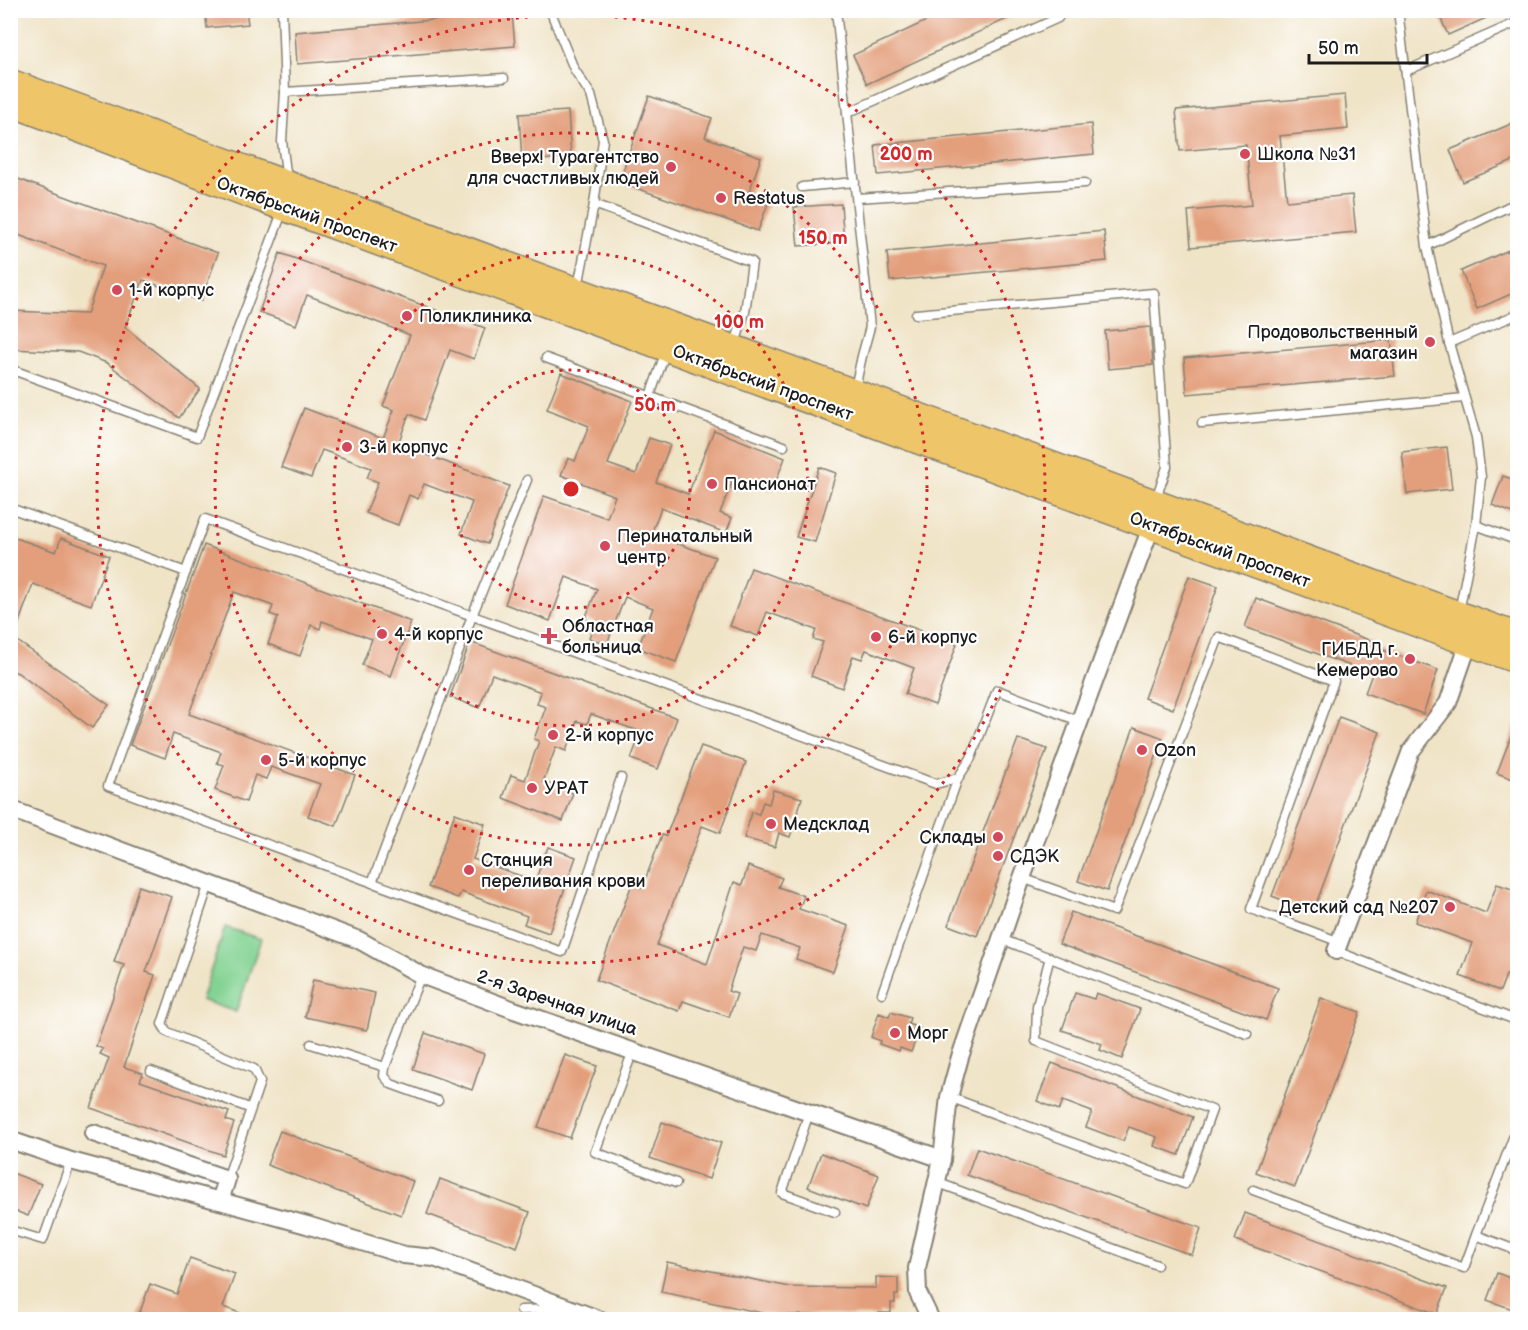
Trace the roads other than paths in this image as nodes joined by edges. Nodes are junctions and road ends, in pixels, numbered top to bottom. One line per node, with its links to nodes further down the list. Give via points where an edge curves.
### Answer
1 (282, 10): 10 (lane)
2 (550, 10): 19 (lane, via 574,69 591,95 603,140)
3 (836, 10): 12 (lane)
4 (1398, 10): 7 (lane)
5 (1058, 18): 12 (lane)
6 (1518, 22): 7 (lane)
7 (1406, 71): 20 (lane)
8 (504, 78): 10 (lane)
9 (11, 84): 16 (main road, Октябрьский проспект)
10 (285, 92): 16 (lane, via 282,141)
11 (10, 102): 16 (main road, Октябрьский проспект)
12 (847, 113): 13 (lane)
13 (855, 182): 15 (lane); 17 (lane)
14 (1085, 183): 17 (lane)
15 (802, 187)
16 (286, 195): 21 (main road, Октябрьский проспект); 25 (main road, Октябрьский проспект); 28 (lane, via 197,437)
17 (856, 198): 29 (lane, via 870,327)
18 (1518, 202): 20 (lane)
19 (594, 204): 21 (lane); 26 (lane, via 752,262 745,312)
20 (1427, 246): 24 (lane)
21 (577, 290): 26 (main road, Октябрьский проспект)
22 (916, 314): 36 (lane, via 1155,293 1167,467)
23 (1518, 314): 24 (lane)
24 (1449, 343): 31 (lane)
25 (667, 347): 30 (lane); 36 (main road, Октябрьский проспект)
26 (734, 347): 29 (main road, Октябрьский проспект)
27 (546, 358): 30 (lane)
28 (10, 369)
29 (854, 392): 36 (main road, Октябрьский проспект)
30 (650, 396): 33 (lane)
31 (1464, 398): 32 (lane); 37 (lane, via 1476,437 1481,477)
32 (1202, 423)
33 (784, 446)
34 (526, 480): 40 (lane)
35 (10, 508): 39 (lane)
36 (1155, 511): 41 (main road, Октябрьский проспект); 44 (street)
37 (1476, 525): 38 (lane); 41 (lane)
38 (1518, 541)
39 (186, 572): 40 (lane, via 205,519); 49 (lane, via 108,786)
40 (472, 616): 46 (lane, via 936,784); 49 (lane)
41 (1460, 631): 42 (main road, Октябрьский проспект); 43 (main road, Октябрьский проспект); 52 (street, via 1448,703 1411,751)
42 (1518, 637)
43 (1518, 660)
44 (1079, 721): 46 (lane, via 997,690 971,758); 48 (street)
45 (621, 778): 49 (lane, via 562,952)
46 (958, 778): 55 (lane)
47 (10, 809): 50 (street, 2-я Заречная улица)
48 (1022, 878): 51 (street); 52 (lane, via 1114,910 1219,636 1334,681 1251,909)
49 (372, 883)
50 (209, 884): 54 (street, 2-я Заречная улица, via 359,940); 64 (lane, via 162,1024 167,1032 254,1069 260,1082)
51 (1001, 939): 53 (lane); 62 (street)
52 (1338, 947): 56 (lane)
53 (1050, 957): 57 (lane); 62 (lane, via 1037,1006 1036,1041 1212,1110 1185,1184)
54 (420, 975): 59 (street, 2-я Заречная улица); 60 (lane)
55 (882, 993)
56 (1518, 1021)
57 (1247, 1034)
58 (311, 1044): 60 (lane)
59 (633, 1051): 65 (street, 2-я Заречная улица); 73 (lane, via 595,1152)
60 (385, 1067): 63 (lane, via 384,1076 391,1084)
61 (151, 1071): 64 (lane)
62 (949, 1097): 69 (street)
63 (438, 1101)
64 (249, 1108): 71 (lane)
65 (809, 1113): 69 (street, 2-я Заречная улица); 76 (lane, via 782,1192)
66 (1518, 1125): 78 (lane)
67 (93, 1133): 71 (street)
68 (10, 1140): 70 (street)
69 (942, 1159): 72 (street)
70 (71, 1161): 75 (street); 77 (lane, via 43,1240)
71 (227, 1179): 75 (street)
72 (936, 1182): 80 (lane); 84 (street, via 917,1268 918,1293)
73 (676, 1183)
74 (1254, 1190): 78 (lane, via 1464,1268)
75 (220, 1201): 81 (street, via 404,1255 434,1258)
76 (835, 1212)
77 (10, 1230)
78 (1476, 1235): 79 (lane)
79 (1518, 1251)
80 (1157, 1265)
81 (572, 1308): 82 (lane); 83 (street)
82 (521, 1310)
83 (602, 1320)
84 (931, 1320)

